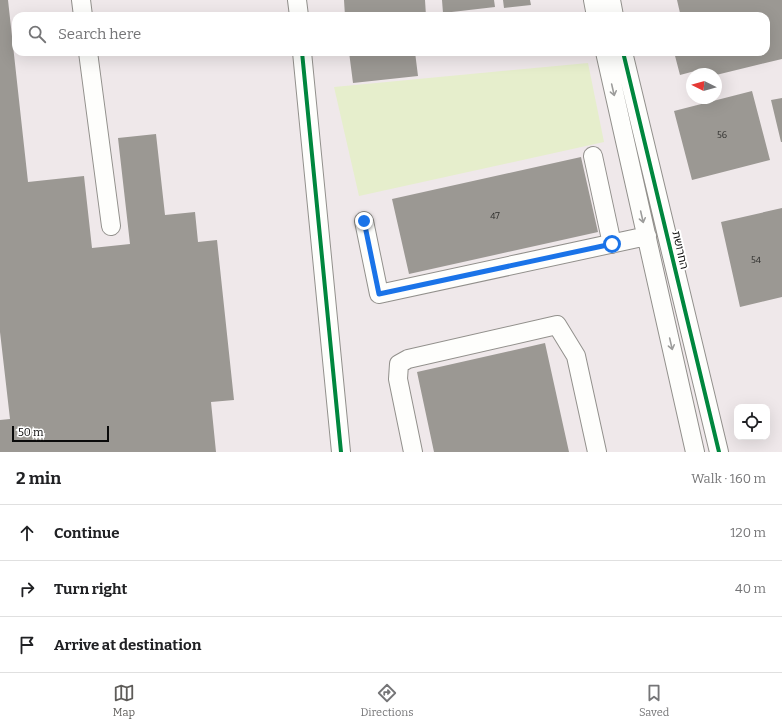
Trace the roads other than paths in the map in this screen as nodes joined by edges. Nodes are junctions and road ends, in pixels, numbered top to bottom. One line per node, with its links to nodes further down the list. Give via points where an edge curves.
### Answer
1 (81, 0): 5 (street)
2 (297, 0): 6 (street)
3 (593, 0): 7 (street)
4 (611, 0): 8 (street)
5 (82, 12)
6 (298, 12)
7 (595, 12)
8 (613, 12)
9 (89, 56): 15 (street)
10 (302, 56): 18 (street)
11 (606, 56): 16 (street, one-way to 16)
12 (624, 56): 22 (street, החרושת)
13 (593, 156): 17 (street)
14 (364, 221): 17 (street, via 379,294)
15 (111, 226)
16 (647, 236): 17 (street); 21 (street, one-way to 21)
17 (612, 244)
18 (341, 452)
19 (413, 452): 20 (street, via 398,379 399,364 408,359 557,325 576,356)
20 (597, 452)
21 (695, 452)
22 (719, 452)

